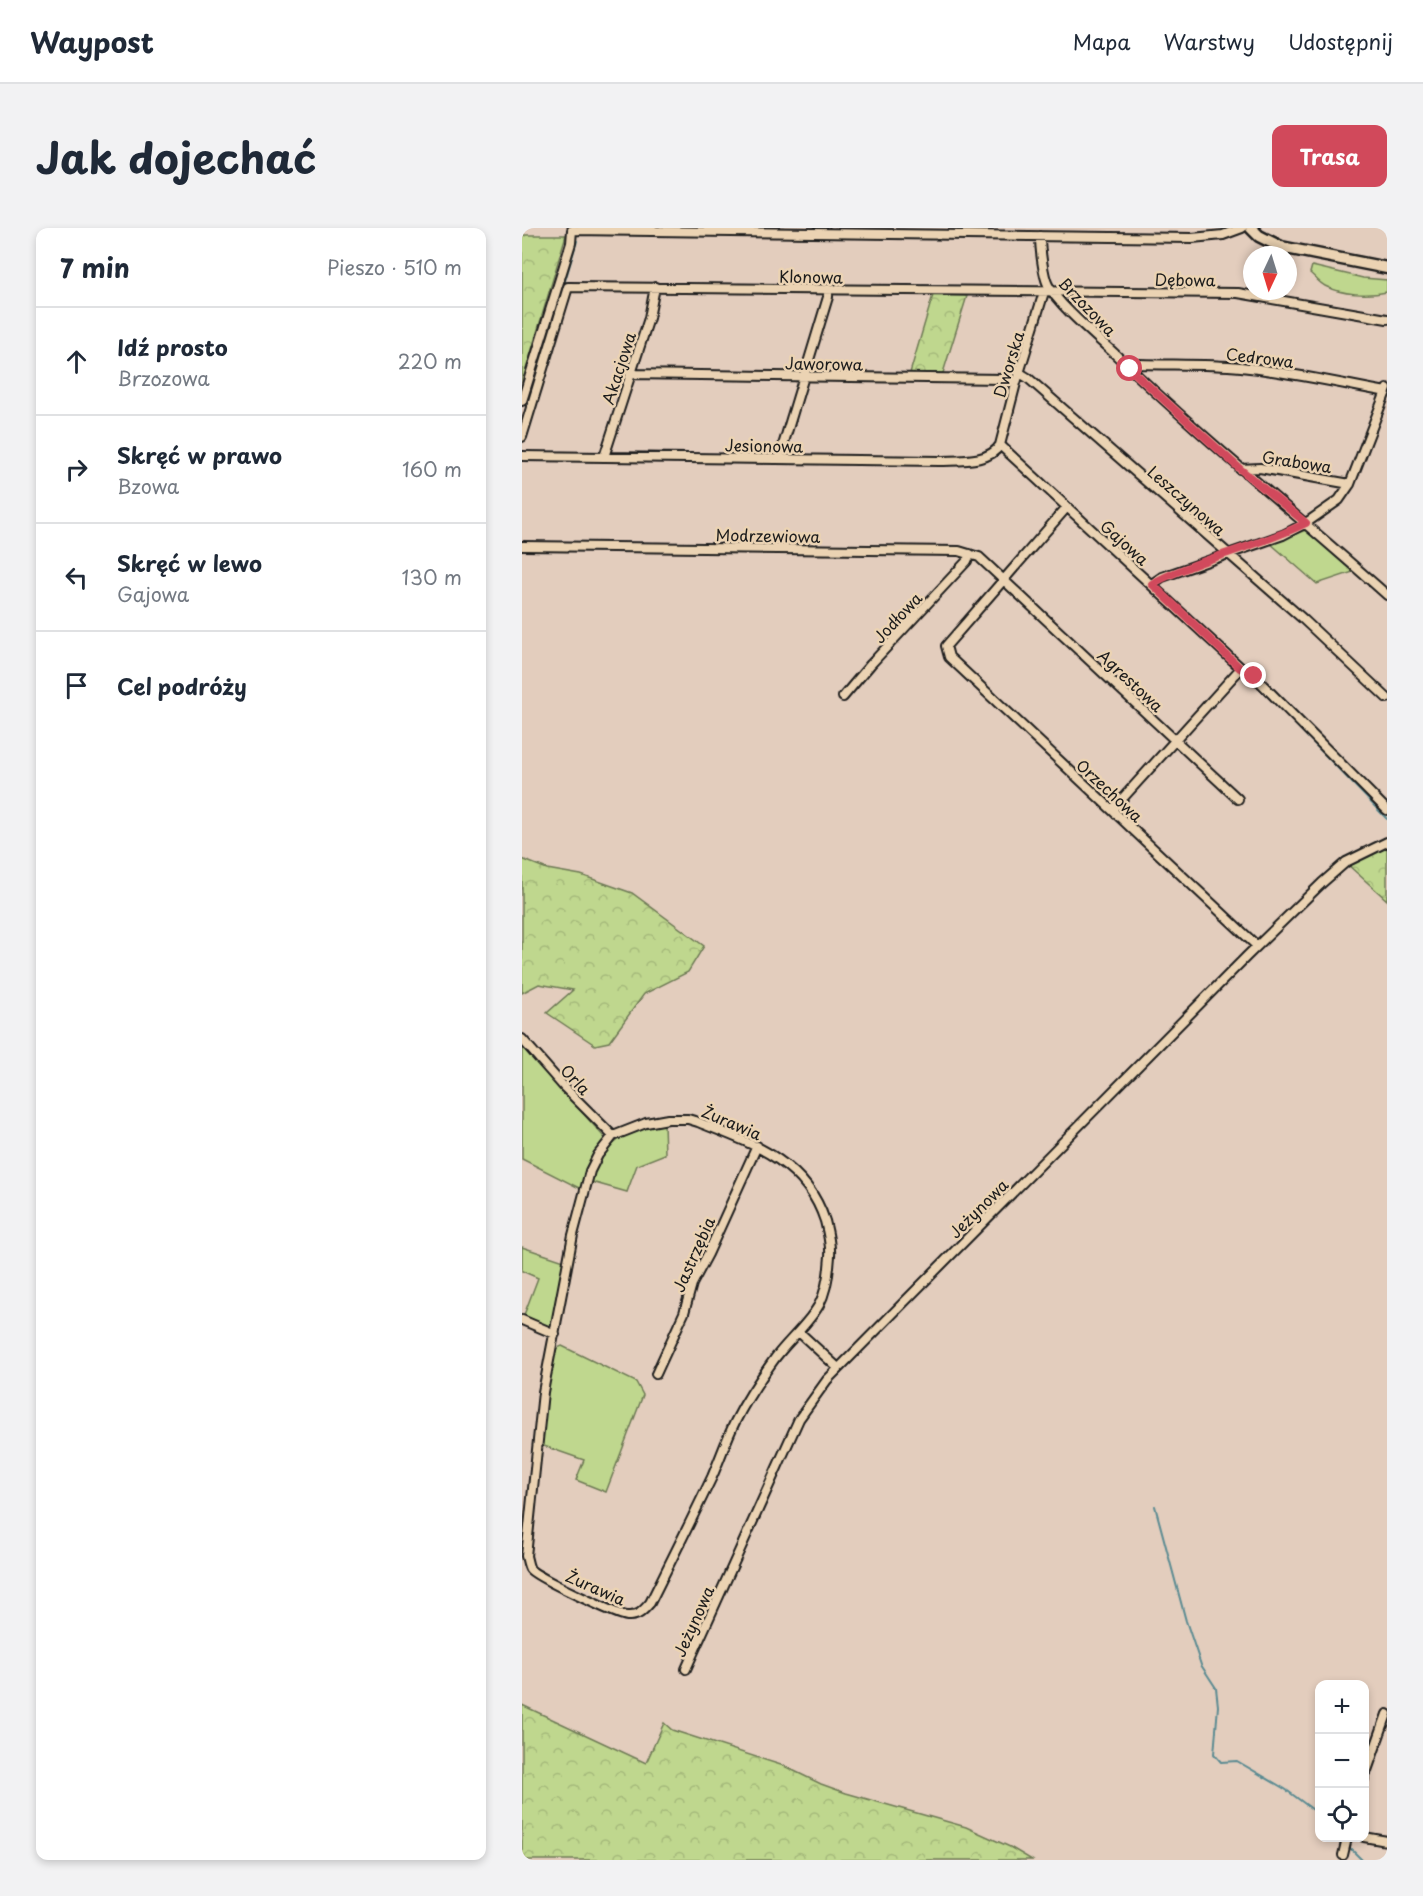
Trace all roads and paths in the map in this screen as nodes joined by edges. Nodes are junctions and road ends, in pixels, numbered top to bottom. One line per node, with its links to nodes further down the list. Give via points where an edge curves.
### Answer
1 (1242, 228): 3 (street, via 1204,238)
2 (1251, 228): 4 (street, via 1281,247)
3 (1040, 236): 7 (street, Brzozowa); 15 (street, via 572,230)
4 (1387, 268)
5 (655, 287): 6 (street, Klonowa); 11 (street, Akacjowa); 16 (street, Klonowa, via 568,287)
6 (828, 290): 7 (street, Klonowa); 12 (street)
7 (1048, 292): 8 (street, Dębowa, via 1238,293); 9 (street, Brzozowa); 10 (street, Dworska)
8 (1387, 320)
9 (1130, 369): 14 (street, Cedrowa, via 1140,364 1243,368); 21 (street, Brzozowa)
10 (1020, 373): 13 (street, Dworska); 26 (street, Leszczynowa)
11 (630, 374): 12 (street, Jaworowa); 19 (street, Akacjowa)
12 (803, 376): 13 (street, Jaworowa, via 1004,379); 20 (street)
13 (1016, 383): 17 (street, Dworska)
14 (1387, 390): 22 (street, Grabowa)
15 (522, 401)
16 (522, 437)
17 (1000, 445): 20 (street, Jesionowa, via 995,453 983,458 962,460); 23 (street, Gajowa)
18 (522, 456): 19 (street, Jesionowa)
19 (604, 457): 20 (street, Jesionowa)
20 (780, 459)
21 (1240, 469): 22 (street, Grabowa, via 1260,468); 24 (street, Brzozowa)
22 (1350, 484): 24 (street, Grabowa, via 1339,501)
23 (1067, 507): 28 (street); 29 (street, Gajowa)
24 (1306, 523): 26 (street, Grabowa); 30 (street, Brzozowa)
25 (522, 546): 27 (street, Modrzewiowa)
26 (1228, 553): 29 (street, Grabowa); 33 (street, Leszczynowa)
27 (970, 554): 28 (street, Modrzewiowa, via 979,557); 32 (street, Jodłowa, via 968,561)
28 (1004, 580): 34 (street, Agrestowa); 36 (street, Orzechowa, via 946,646 949,657)
29 (1152, 584): 31 (street, Gajowa)
30 (1387, 595)
31 (1240, 668): 34 (street); 37 (street, Gajowa, via 1254,676)
32 (843, 697)
33 (1387, 698)
34 (1175, 740): 35 (street, Agrestowa); 36 (street)
35 (1238, 799)
36 (1112, 810): 39 (street, Orzechowa)
37 (1387, 810)
38 (1387, 842): 39 (street, Jeżynowa, via 1346,862)
39 (1257, 946): 46 (street, Jeżynowa)
40 (522, 1039): 41 (street, Orla)
41 (613, 1136): 42 (street, Żurawia, via 656,1120 688,1119); 45 (street, Żurawia, via 593,1163 586,1184)
42 (757, 1146): 44 (street, Żurawia, via 804,1181 823,1214 831,1245 824,1293); 47 (street, Jastrzębia, via 692,1284 684,1313)
43 (522, 1320): 45 (street)
44 (799, 1332): 45 (street, Żurawia, via 774,1360 735,1422 650,1603 640,1614 627,1616 542,1578 530,1570 526,1556 539,1419); 46 (street)
45 (555, 1334)
46 (838, 1368): 48 (street, Jeżynowa, via 799,1419)
47 (656, 1374)
48 (686, 1669)
49 (1387, 1714): 50 (street)
50 (1369, 1767)
51 (1369, 1838): 52 (street)
52 (1387, 1841)
53 (1346, 1842): 54 (street)
54 (1342, 1855)

